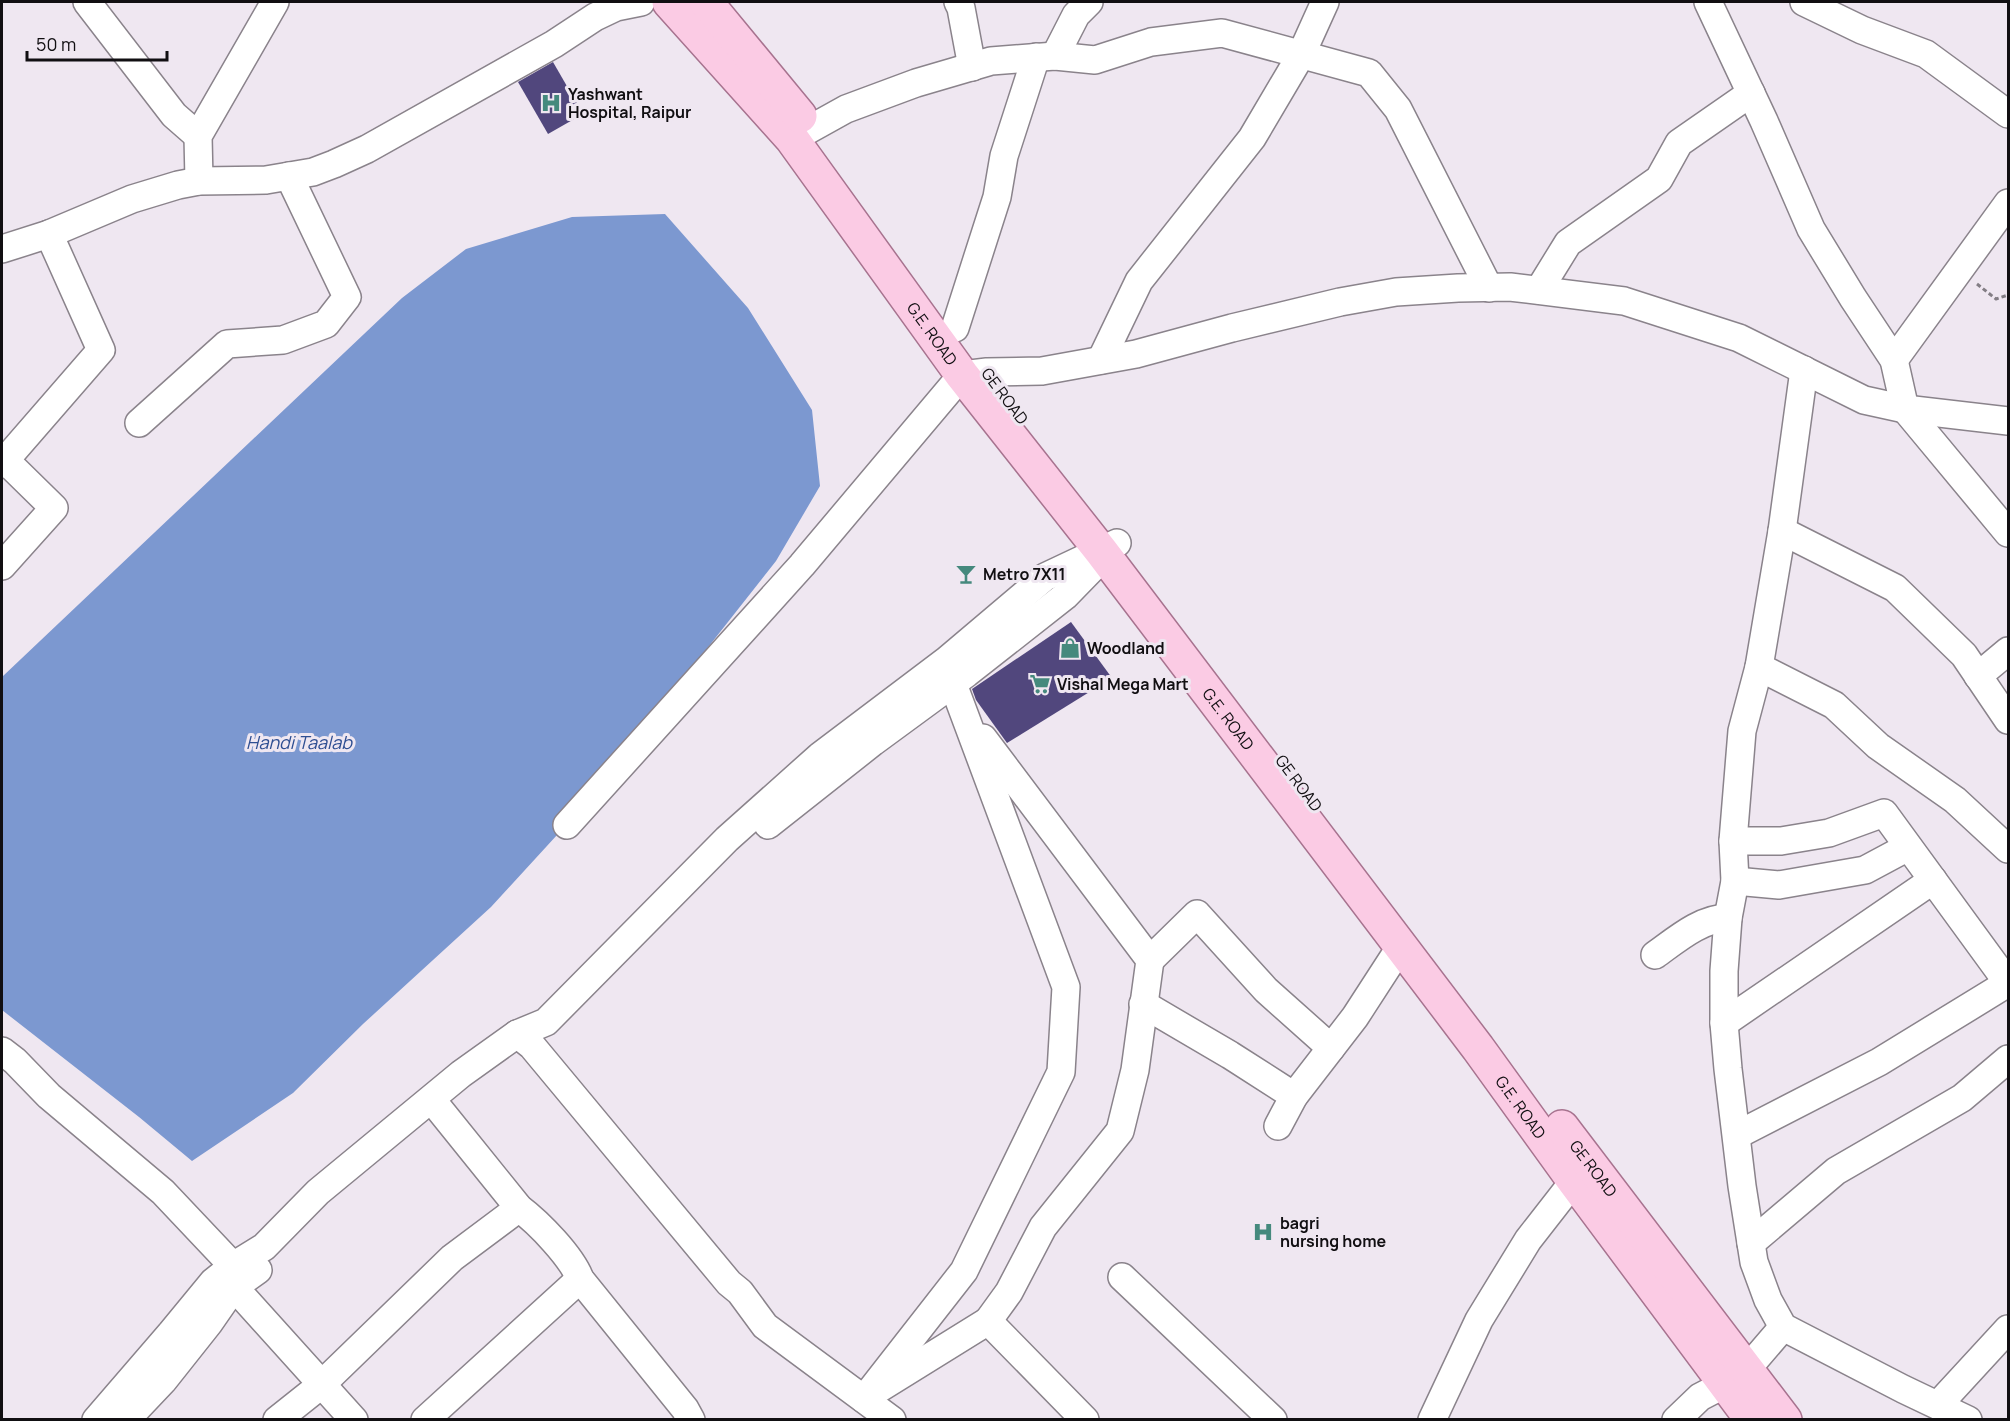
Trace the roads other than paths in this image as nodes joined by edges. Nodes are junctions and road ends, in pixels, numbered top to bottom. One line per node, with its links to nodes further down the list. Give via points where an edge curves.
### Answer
1 (87, 2): 19 (street, via 174,116)
2 (275, 2): 19 (street)
3 (641, 2): 20 (street, via 595,17 367,150 312,172)
4 (669, 2): 18 (main road, G.E. ROAD)
5 (706, 2): 18 (main road, GE ROAD)
6 (958, 2): 15 (street)
7 (1089, 2): 14 (street)
8 (1325, 2): 13 (street)
9 (1708, 2): 12 (street)
10 (1731, 2): 12 (street)
11 (1804, 2): 17 (street, via 1862,30 1926,54)
12 (1721, 28): 16 (street)
13 (1301, 55): 14 (street, via 1222,33 1151,42 1095,60); 25 (street, via 1369,73 1398,109); 28 (street, via 1252,138 1138,281)
14 (1046, 56): 15 (street); 27 (street, via 1005,156 997,197)
15 (972, 66): 18 (street, via 846,109)
16 (1751, 93): 26 (street, via 1679,143 1659,179 1568,243); 29 (street, via 1811,229)
17 (2008, 114)
18 (801, 134): 27 (main road, GE ROAD); 31 (main road, G.E. ROAD)
19 (198, 135): 21 (street)
20 (288, 176): 21 (street); 34 (street, via 347,297 326,324 283,340 227,344)
21 (199, 181): 23 (street, via 132,200)
22 (2008, 203): 29 (street)
23 (50, 234): 24 (street); 35 (street, via 101,350)
24 (2, 249)
25 (1489, 288): 26 (street); 28 (street, via 1396,292 1340,302)
26 (1539, 290): 30 (street, via 1624,301 1739,338)
27 (955, 328): 31 (main road, GE ROAD)
28 (1101, 360): 31 (street, via 1042,371)
29 (1894, 360): 32 (street)
30 (1804, 370): 32 (street, via 1864,400); 36 (street)
31 (974, 374): 38 (main road, GE ROAD); 46 (street)
32 (1905, 409): 33 (street); 37 (street)
33 (2008, 421)
34 (139, 423)
35 (3, 460): 39 (street, via 54,508)
36 (1782, 531): 41 (street); 43 (street, via 1895,588 1964,655)
37 (2008, 533)
38 (1107, 550): 42 (street, via 1065,596); 53 (main road, G.E. ROAD); 76 (main road, GE ROAD)
39 (2, 566)
40 (2008, 651): 43 (street)
41 (1759, 667): 47 (street, via 1742,730); 49 (street, via 1834,705 1878,746 1955,800)
42 (950, 672): 44 (street); 59 (street, via 778,816 692,894 561,1030)
43 (1978, 676): 45 (street)
44 (966, 716): 55 (street); 78 (street, via 1066,987 1061,1072 964,1271)
45 (2008, 720)
46 (567, 825)
47 (1733, 841): 48 (street, via 1780,841 1829,832 1884,813); 51 (street)
48 (1908, 846): 50 (street); 51 (street, via 1865,870 1779,885)
49 (2008, 849)
50 (1933, 880): 56 (street); 58 (street)
51 (1735, 881): 52 (street)
52 (1728, 918): 54 (street, via 1717,918 1698,927); 58 (street)
53 (1401, 946): 60 (street); 67 (main road, G.E. ROAD)
54 (1655, 955)
55 (1150, 960): 57 (street); 60 (street, via 1197,914 1266,990)
56 (2008, 983): 66 (street, via 1879,1062)
57 (1143, 1004): 63 (street); 73 (street, via 1135,1070 1120,1131 1043,1227 1009,1292)
58 (1724, 1023): 66 (street)
59 (524, 1040): 64 (street); 70 (street, via 461,1074 318,1192); 78 (street, via 765,1326)
60 (1331, 1048): 63 (street)
61 (2, 1051): 70 (street, via 163,1192)
62 (2008, 1059): 69 (street, via 1962,1098 1836,1171)
63 (1294, 1096): 65 (street)
64 (440, 1110): 68 (street); 70 (street, via 340,1192 273,1260)
65 (1278, 1126)
66 (1737, 1135): 69 (street)
67 (1574, 1181): 76 (main road, G.E. ROAD); 89 (street, via 1528,1240 1479,1320)
68 (519, 1208): 72 (street, via 535,1220 577,1269); 77 (street, via 452,1258)
69 (1751, 1243): 74 (street, via 1768,1300)
70 (233, 1276): 77 (street); 80 (street, via 213,1282); 81 (street, via 209,1323 163,1381)
71 (1122, 1277): 88 (street)
72 (580, 1279): 84 (street); 85 (street)
73 (988, 1321): 78 (street); 87 (street)
74 (1783, 1327): 76 (street); 79 (street)
75 (2008, 1329): 79 (street)
76 (1736, 1377): 90 (street, via 1700,1397); 91 (main road, G.E. ROAD); 92 (main road, GE ROAD)
77 (321, 1385): 82 (street); 83 (street)
78 (864, 1399): 86 (street)
79 (1938, 1405): 93 (street)
80 (96, 1419)
81 (126, 1419)
82 (277, 1419)
83 (354, 1419)
84 (424, 1419)
85 (691, 1419)
86 (892, 1419)
87 (1084, 1419)
88 (1273, 1419)
89 (1432, 1419)
90 (1676, 1419)
91 (1752, 1419)
92 (1785, 1419)
93 (1968, 1419)

